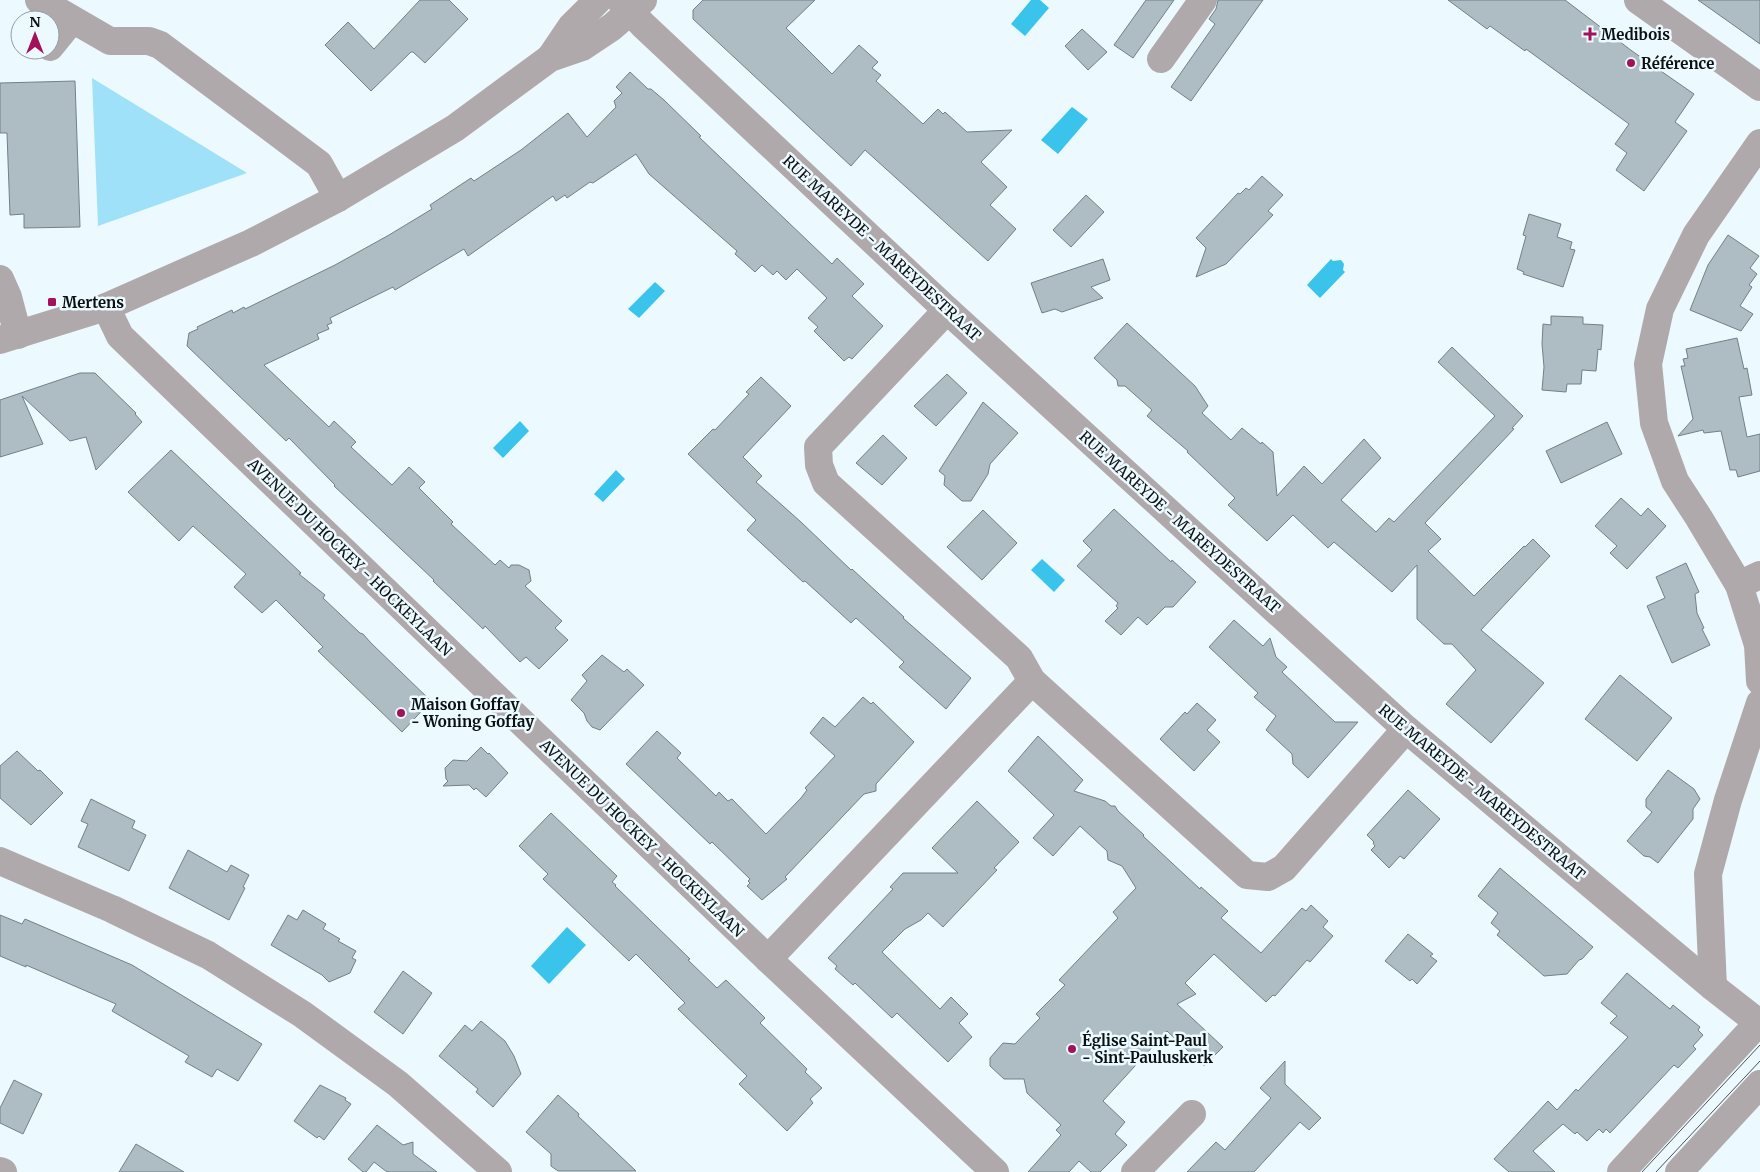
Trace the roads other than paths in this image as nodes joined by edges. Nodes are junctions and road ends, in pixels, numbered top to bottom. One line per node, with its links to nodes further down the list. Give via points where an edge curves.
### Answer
1 (39, 0): 6 (street)
2 (598, 0): 8 (street, via 571,27)
3 (1203, 0): 9 (street)
4 (1638, 0): 10 (street)
5 (631, 4): 8 (street, via 612,27 582,47); 15 (street, RUE MAREYDE - MAREYDESTRAAT, via 643,25)
6 (72, 20): 7 (street); 12 (street, via 110,41 149,41 160,45 319,164)
7 (60, 35)
8 (550, 58): 12 (street, via 455,128)
9 (1161, 59)
10 (1760, 87)
11 (1760, 143): 17 (street, via 1696,235 1660,309 1648,364 1654,423 1675,481 1699,518)
12 (338, 198): 14 (street, via 251,243)
13 (0, 279): 16 (street, via 8,297)
14 (106, 307): 16 (street); 23 (street, AVENUE DU HOCKEY - HOCKEYLAAN, via 120,336)
15 (947, 310): 18 (street, via 818,447 819,465 826,483 1019,658); 21 (street, RUE MAREYDE - MAREYDESTRAAT)
16 (9, 337)
17 (1749, 580): 19 (street)
18 (1032, 681): 21 (street, via 1248,875 1268,877 1284,868); 23 (street)
19 (1760, 681)
20 (1760, 703): 24 (street, via 1708,874)
21 (1406, 729): 24 (street, RUE MAREYDE - MAREYDESTRAAT)
22 (0, 861): 30 (street, via 208,955 302,1014 398,1084)
23 (768, 959): 31 (street, AVENUE DU HOCKEY - HOCKEYLAAN)
24 (1713, 987): 25 (street, RUE MAREYDE - MAREYDESTRAAT)
25 (1759, 1022): 33 (street)
26 (1760, 1084): 34 (street)
27 (1192, 1114): 32 (street)
28 (0, 1171): 29 (street)
29 (4, 1172)
30 (498, 1172)
31 (996, 1172)
32 (1135, 1172)
33 (1621, 1172)
34 (1679, 1172)

